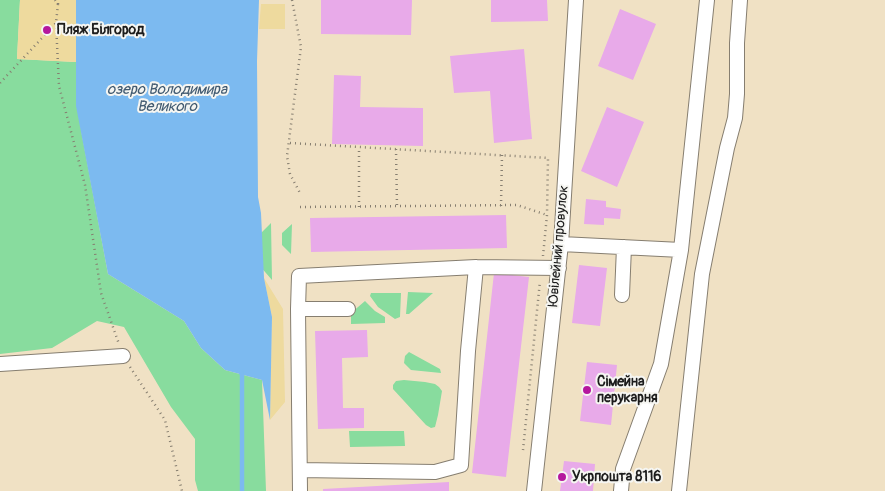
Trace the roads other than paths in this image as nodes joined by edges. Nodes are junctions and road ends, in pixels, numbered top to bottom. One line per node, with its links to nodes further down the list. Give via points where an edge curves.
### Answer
1 (576, 0): 4 (street, Ювілейний провулок)
2 (706, 0): 6 (street)
3 (740, 0): 18 (street, via 735,118 702,274)
4 (561, 244): 5 (street); 8 (street, Ювілейний провулок)
5 (624, 247): 6 (street); 9 (street)
6 (681, 250): 17 (street, via 661,364 623,470)
7 (476, 267): 8 (street); 10 (street, via 299,276); 14 (street, via 461,465 436,472)
8 (559, 268): 16 (street, Ювілейний провулок)
9 (622, 295)
10 (298, 309): 11 (street); 14 (street)
11 (348, 309)
12 (123, 356): 13 (street)
13 (0, 364)
14 (300, 470): 15 (street)
15 (300, 491)
16 (534, 491)
17 (621, 491)
18 (679, 491)

